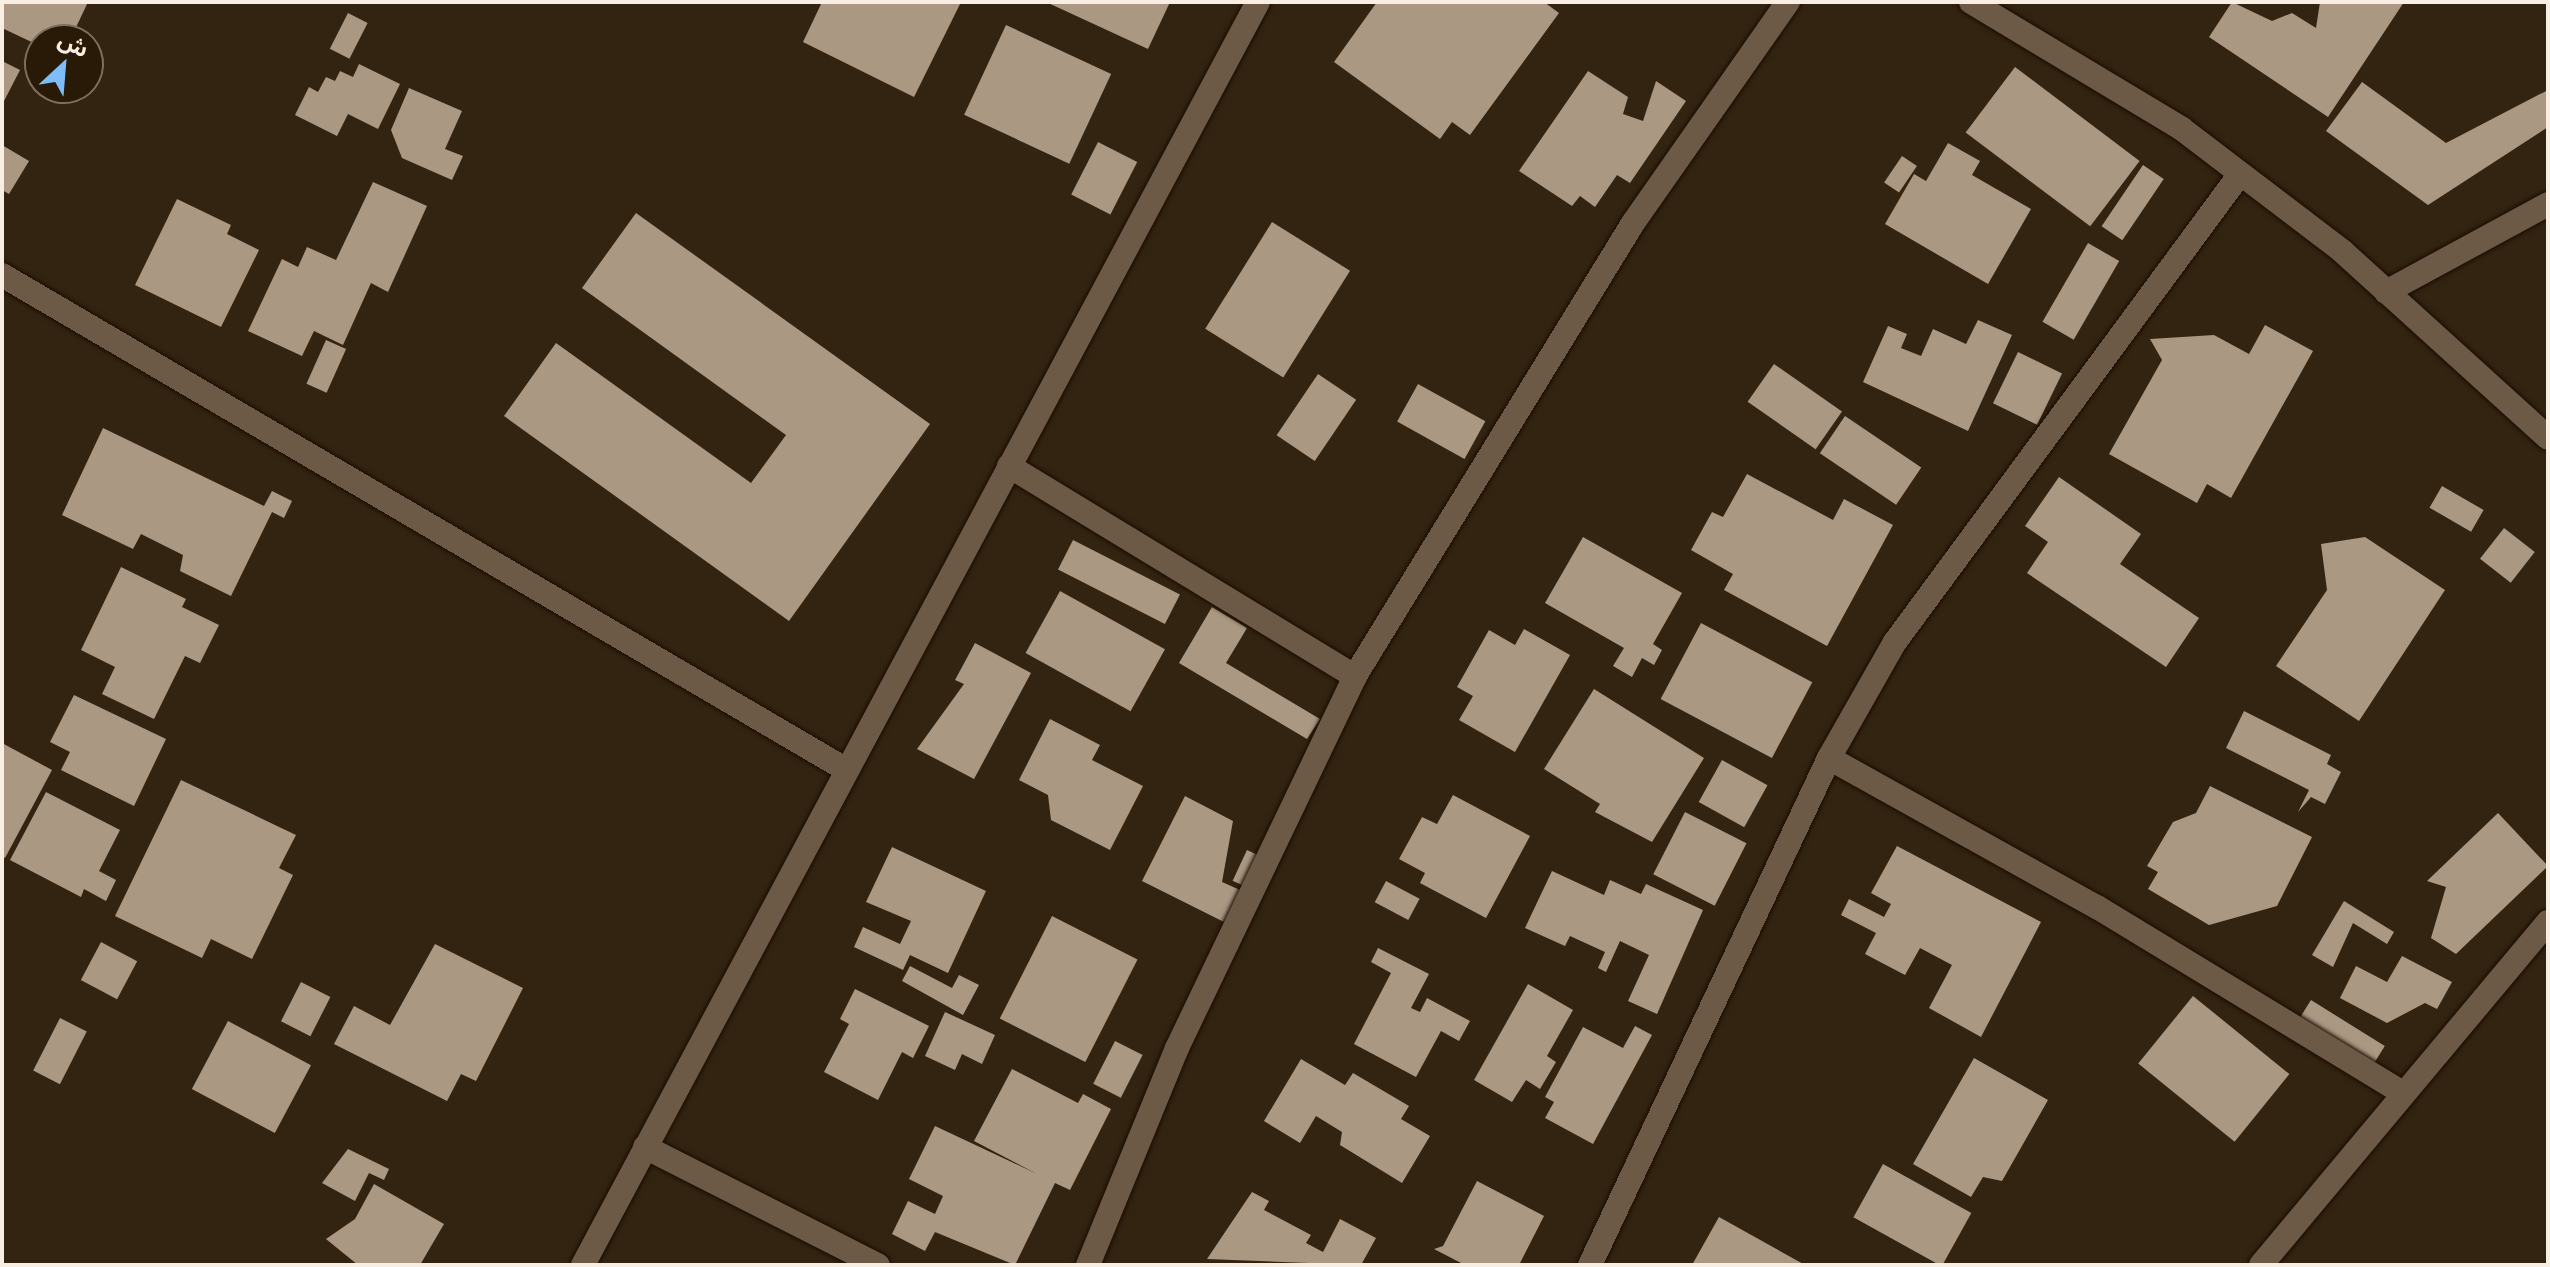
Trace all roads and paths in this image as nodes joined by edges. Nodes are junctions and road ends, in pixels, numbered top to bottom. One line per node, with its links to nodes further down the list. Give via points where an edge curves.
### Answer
1 (1258, 2): 9 (street)
2 (1788, 2): 10 (street, via 1633,223)
3 (1971, 2): 4 (street, via 2182,129)
4 (2240, 174): 7 (street); 11 (street, via 1968,537 1895,642)
5 (2548, 204): 7 (street)
6 (2, 275): 12 (street)
7 (2386, 292): 8 (street)
8 (2548, 438)
9 (1009, 466): 10 (street); 12 (street)
10 (1355, 676): 18 (street, via 1177,1048)
11 (1829, 758): 14 (street, via 2097,907); 19 (street)
12 (845, 769): 15 (street)
13 (2548, 922): 14 (street)
14 (2400, 1091): 20 (street)
15 (645, 1147): 16 (street); 17 (street)
16 (583, 1265)
17 (878, 1265)
18 (1088, 1265)
19 (1590, 1265)
20 (2261, 1265)

